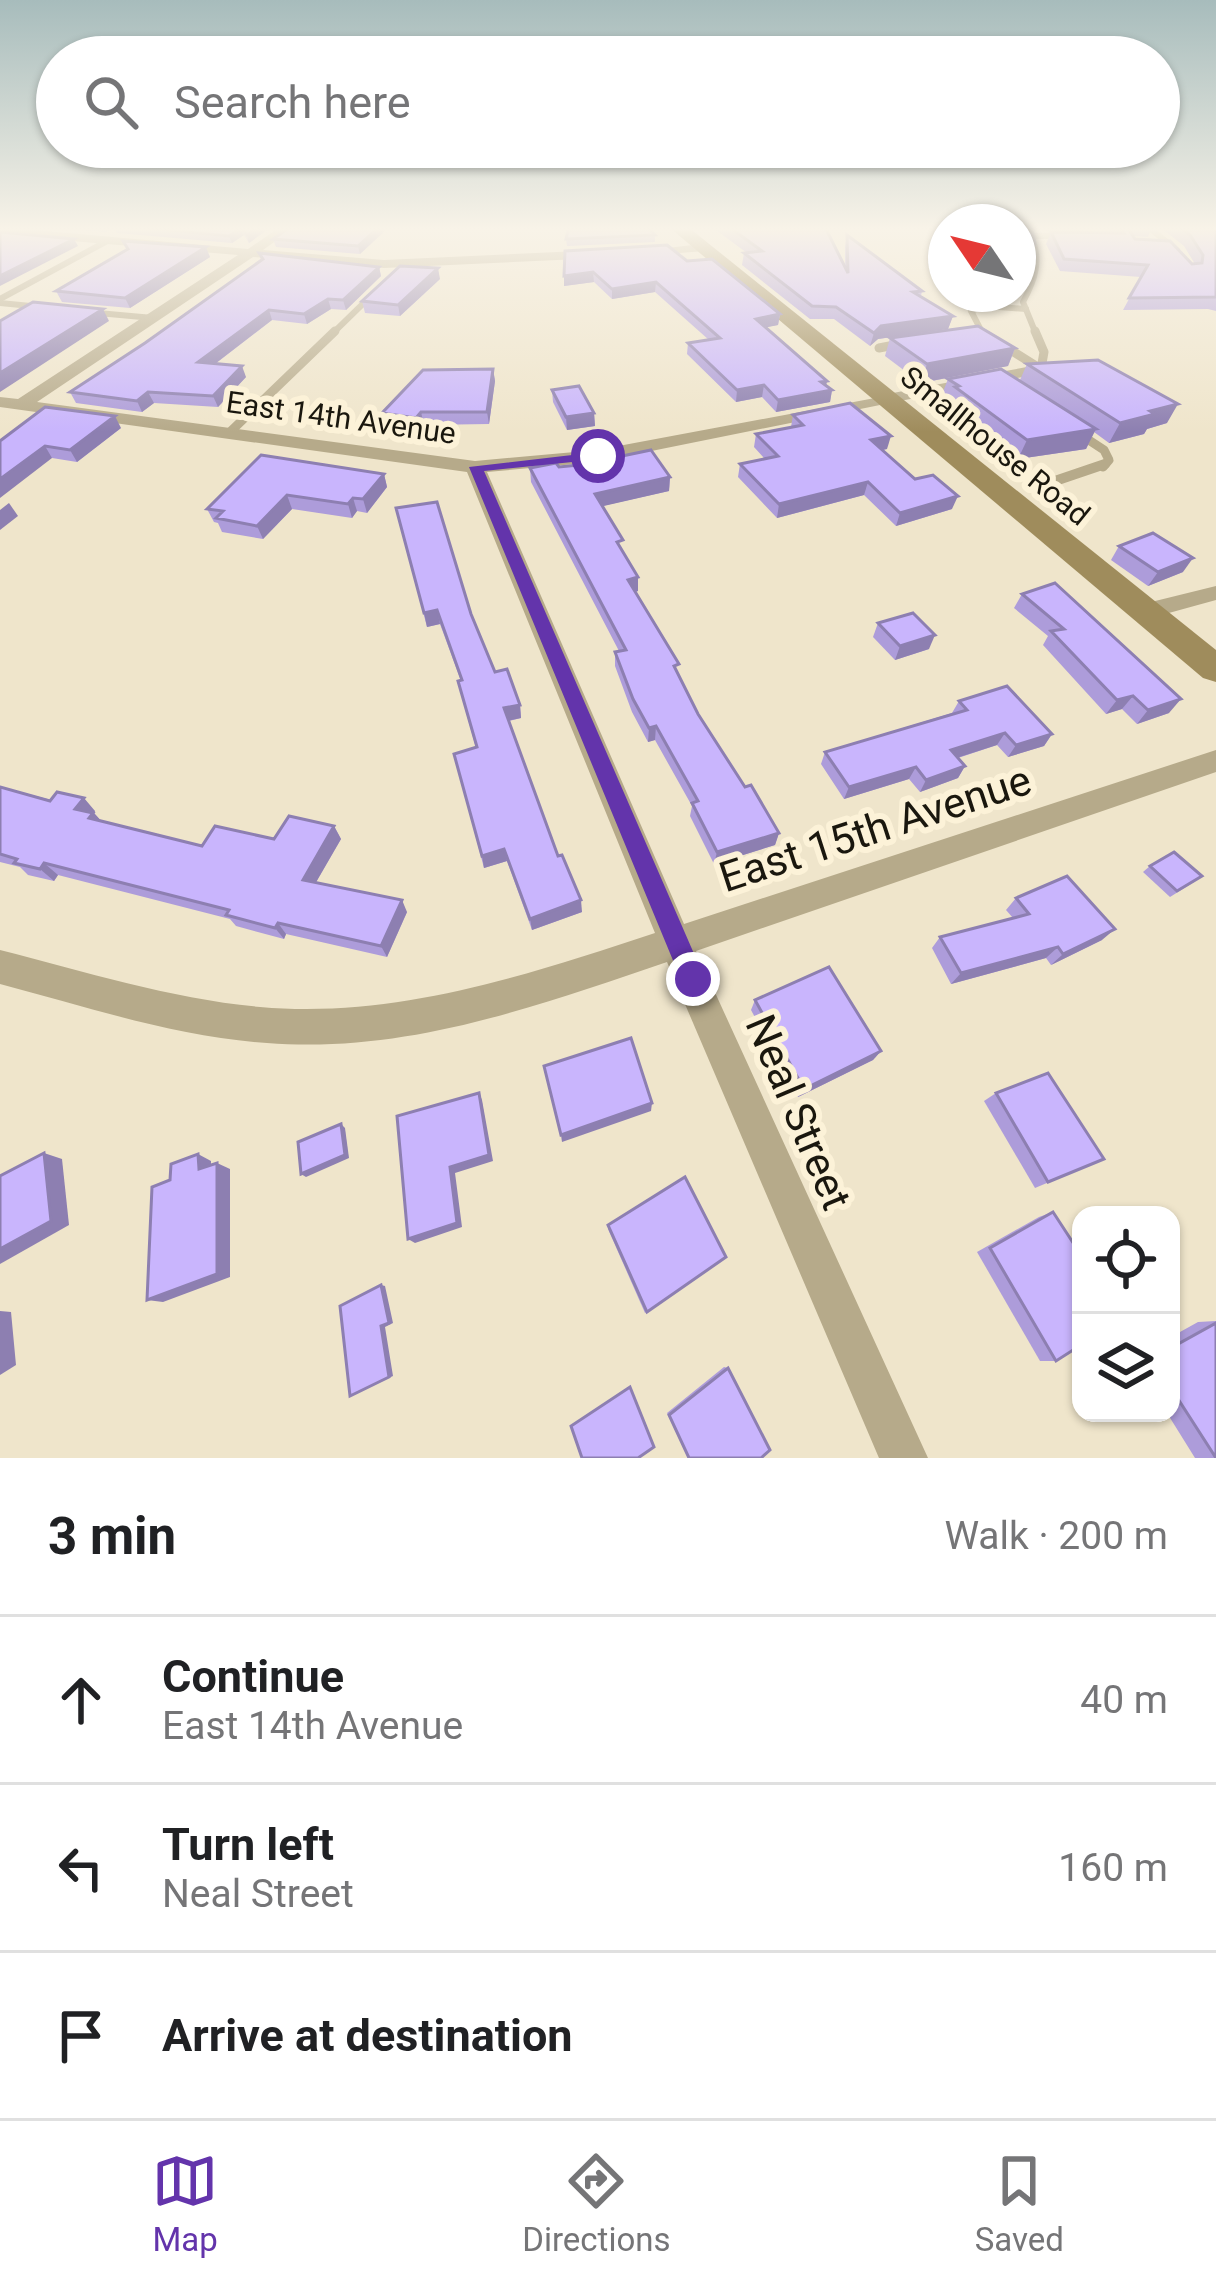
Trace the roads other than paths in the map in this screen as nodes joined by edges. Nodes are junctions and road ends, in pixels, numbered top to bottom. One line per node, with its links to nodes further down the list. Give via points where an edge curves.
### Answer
1 (188, 295): 9 (street)
2 (373, 295): 22 (lane)
3 (758, 295): 17 (street, Smallhouse Road)
4 (0, 301): 5 (lane)
5 (54, 309)
6 (74, 310): 9 (lane)
7 (971, 312): 11 (lane)
8 (1027, 312): 14 (lane)
9 (153, 318): 19 (street)
10 (964, 333): 11 (lane)
11 (981, 333): 14 (lane)
12 (921, 340): 13 (lane)
13 (879, 348)
14 (1041, 369): 16 (lane, via 996,378)
15 (974, 382): 17 (lane)
16 (1014, 390)
17 (885, 399): 23 (street, East 14th Avenue, via 598,456); 26 (street, Smallhouse Road)
18 (0, 402): 19 (street, East 14th Avenue)
19 (21, 405): 20 (street); 22 (street, East 14th Avenue)
20 (0, 420)
21 (1068, 426): 24 (lane, via 1108,460)
22 (230, 432): 23 (street, East 14th Avenue)
23 (476, 467): 29 (street, Neal Street)
24 (1052, 482)
25 (1216, 593): 26 (street)
26 (1147, 611): 27 (street, Smallhouse Road)
27 (1216, 669)
28 (1216, 761): 29 (street, East 15th Avenue)
29 (677, 941): 30 (street, East 15th Avenue, via 510,998 378,1022 265,1026); 31 (street, Neal Street)
30 (0, 967)
31 (904, 1458)

